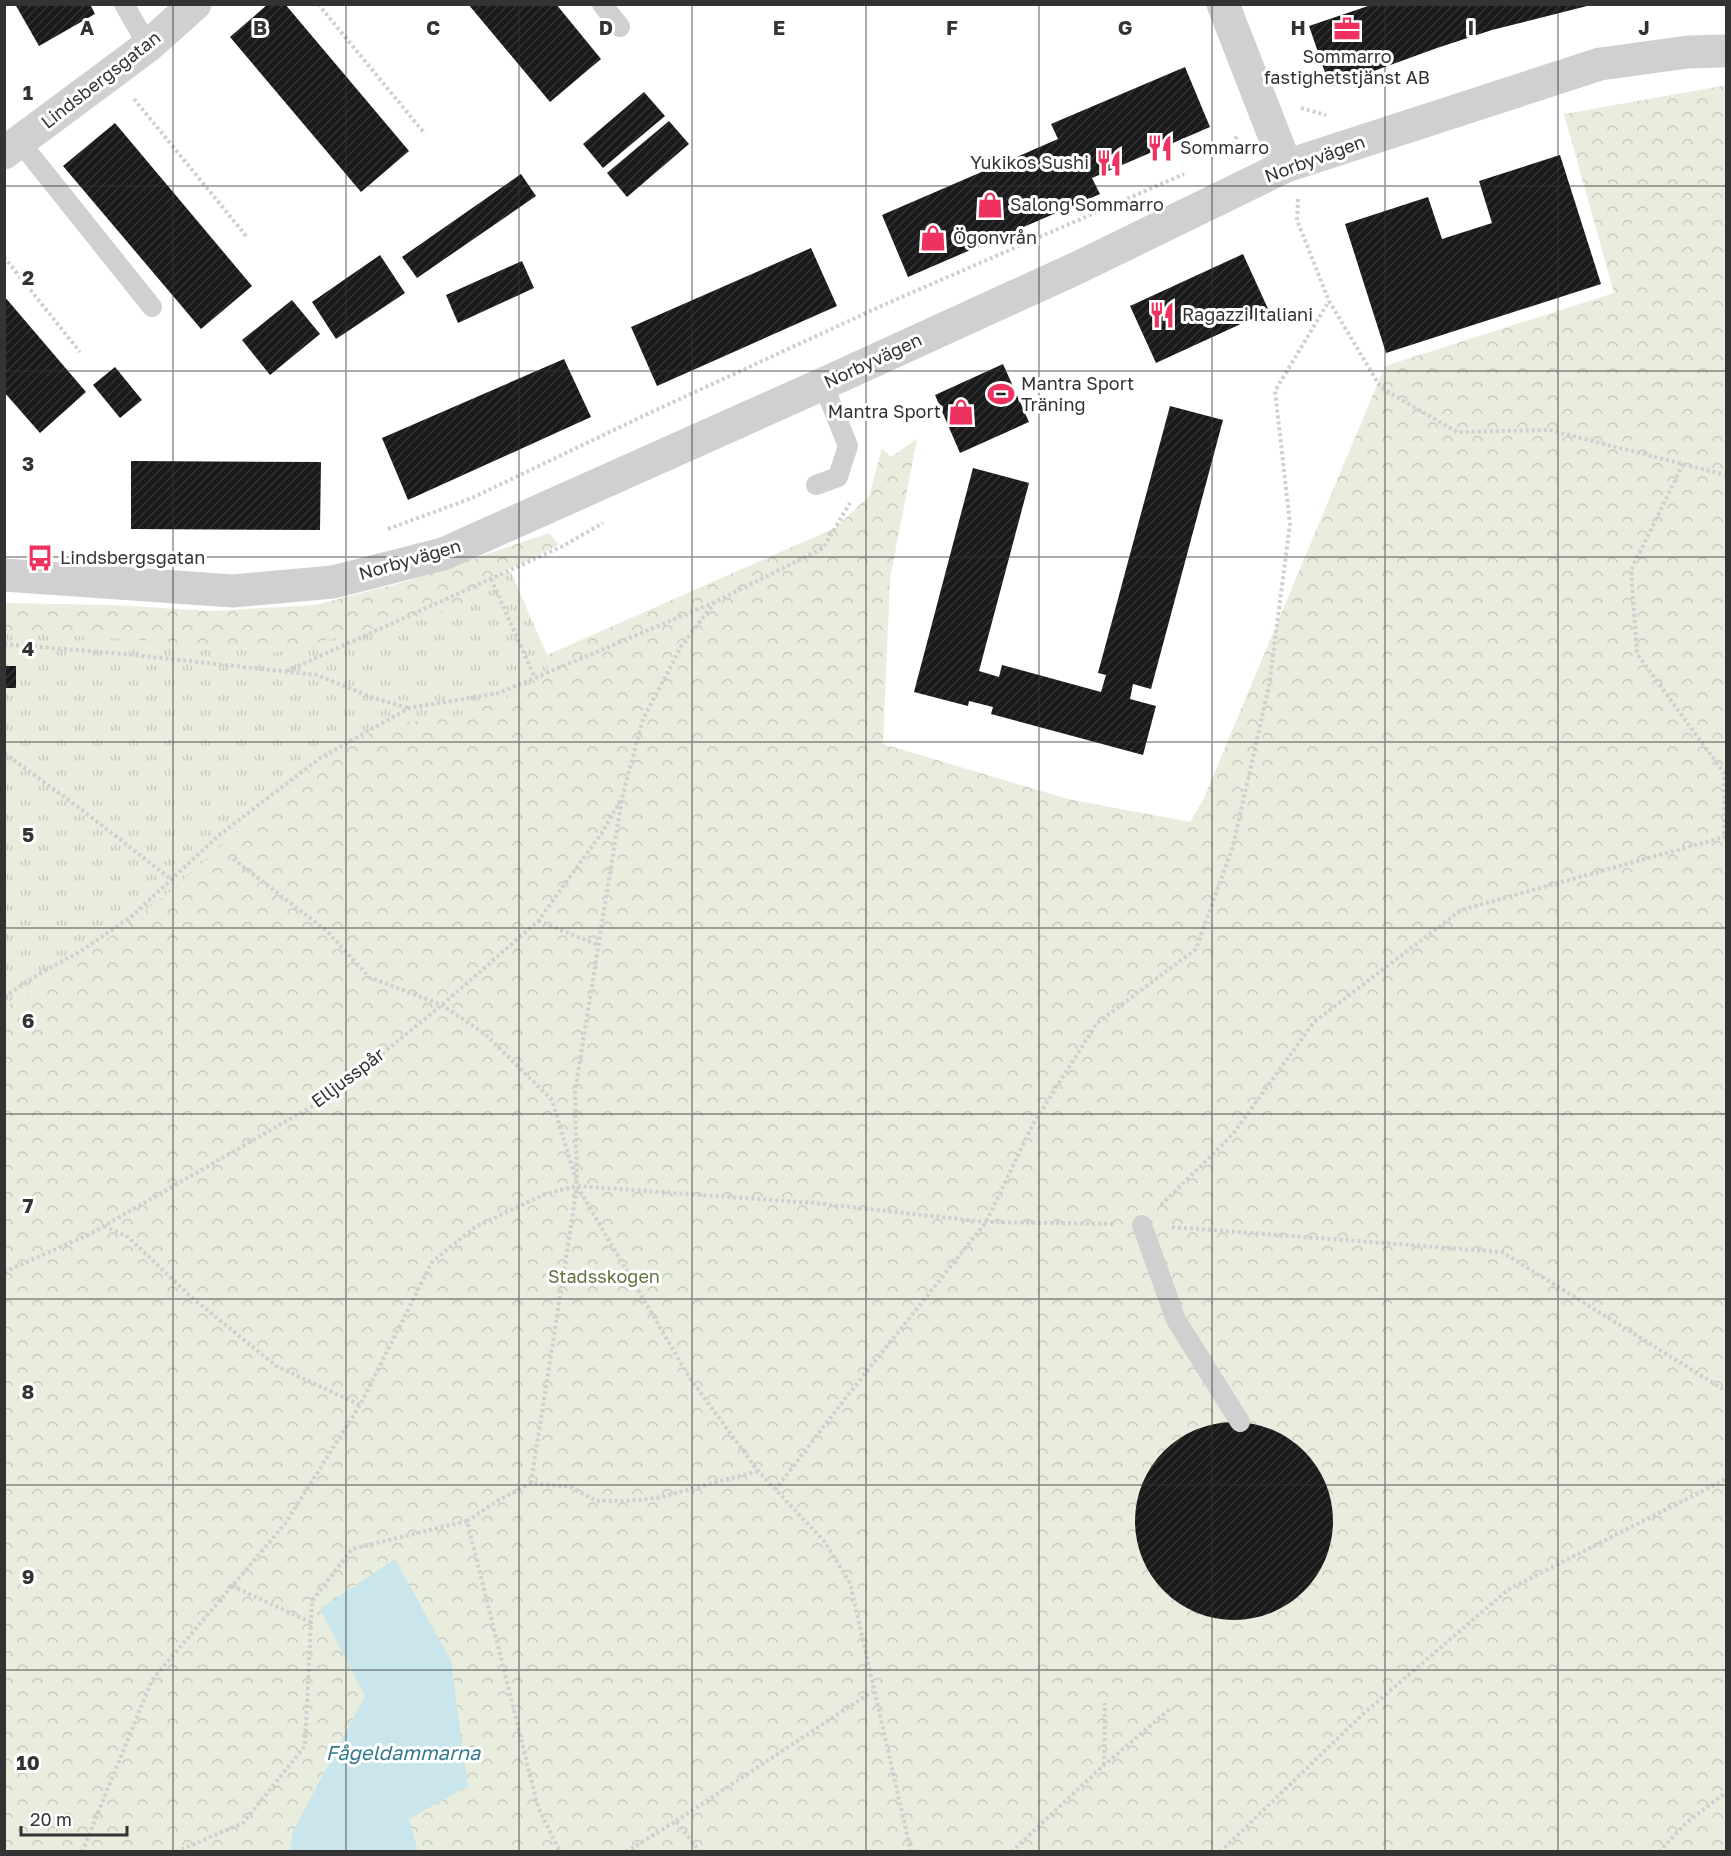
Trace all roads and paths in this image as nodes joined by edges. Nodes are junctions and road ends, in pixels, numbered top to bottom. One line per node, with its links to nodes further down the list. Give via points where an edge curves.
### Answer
1 (124, 4): 7 (lane)
2 (195, 4): 7 (street, Lindsbergsgatan)
3 (318, 4): 11 (path)
4 (602, 4): 6 (lane)
5 (1223, 4): 12 (street)
6 (620, 27)
7 (148, 46): 9 (street, Lindsbergsgatan)
8 (1726, 51): 15 (street, Norbyvägen, via 1600,64)
9 (113, 73): 13 (street, Lindsbergsgatan); 17 (path)
10 (1329, 116): 12 (path)
11 (425, 134)
12 (1274, 136): 14 (path); 15 (street)
13 (12, 148): 20 (lane)
14 (1218, 159)
15 (1292, 164): 19 (path, via 1298,220); 22 (street, Norbyvägen)
16 (1187, 173): 28 (path, via 879,307 472,498)
17 (247, 237)
18 (4, 257): 21 (path)
19 (1329, 301): 23 (path, via 1381,388 1457,432 1550,430); 54 (path, via 1275,391 1290,524 1269,686 1233,846 1196,949 1097,1023 1033,1124 986,1222)
20 (152, 307)
21 (80, 352)
22 (823, 384): 25 (lane, via 848,446 838,477); 29 (street, Norbyvägen, via 443,554 333,582 234,591)
23 (1683, 464): 24 (path); 38 (path, via 1631,570 1637,654 1724,772)
24 (1726, 475)
25 (816, 485)
26 (855, 495): 31 (path, via 823,548)
27 (609, 520): 30 (path)
28 (379, 533)
29 (4, 575)
30 (491, 579): 33 (path); 34 (path)
31 (715, 602): 34 (path); 37 (path, via 682,645 643,719)
32 (4, 644): 33 (path)
33 (286, 672): 35 (path, via 317,675 371,698)
34 (535, 678): 35 (path, via 499,693)
35 (409, 708): 40 (path, via 320,758 218,836)
36 (4, 753): 40 (path)
37 (622, 798): 41 (path, Elljusspår); 42 (path)
38 (1725, 837): 46 (path, via 1461,910 1314,1022 1233,1134)
39 (233, 859): 44 (path, via 327,931 369,977)
40 (171, 879): 43 (path, via 132,916)
41 (538, 921): 42 (path); 44 (path, Elljusspår)
42 (598, 945): 45 (path, via 575,1092)
43 (4, 997)
44 (442, 1005): 45 (path, via 484,1034 552,1100); 47 (path, Elljusspår, via 330,1096)
45 (577, 1186): 49 (path, via 545,1194 475,1227 432,1262); 51 (path, via 689,1377); 53 (path)
46 (1142, 1225): 50 (lane, via 1176,1320)
47 (104, 1226): 48 (path, Elljusspår); 49 (path, via 128,1237 189,1295 276,1366)
48 (4, 1272)
49 (360, 1405): 56 (path, via 285,1524)
50 (1240, 1422)
51 (758, 1471): 53 (path, via 657,1498 625,1501 596,1501 571,1487); 54 (path)
52 (1726, 1479): 71 (path, via 1509,1589 1364,1713)
53 (531, 1483): 55 (path)
54 (775, 1490): 58 (path, via 824,1541 850,1582)
55 (467, 1521): 57 (path, via 352,1549 312,1601); 66 (path, via 538,1807)
56 (232, 1586): 57 (path); 64 (path, via 152,1680)
57 (312, 1623): 65 (path, via 305,1746 243,1823)
58 (873, 1691): 63 (path); 69 (path)
59 (1105, 1703): 61 (path)
60 (1170, 1709): 61 (path)
61 (1104, 1765): 70 (path)
62 (1726, 1792): 72 (path, via 1685,1824)
63 (676, 1821): 67 (path); 68 (path)
64 (82, 1851)
65 (176, 1851)
66 (560, 1851)
67 (626, 1851)
68 (700, 1851)
69 (911, 1851)
70 (1011, 1851)
71 (1220, 1851)
72 (1659, 1851)

